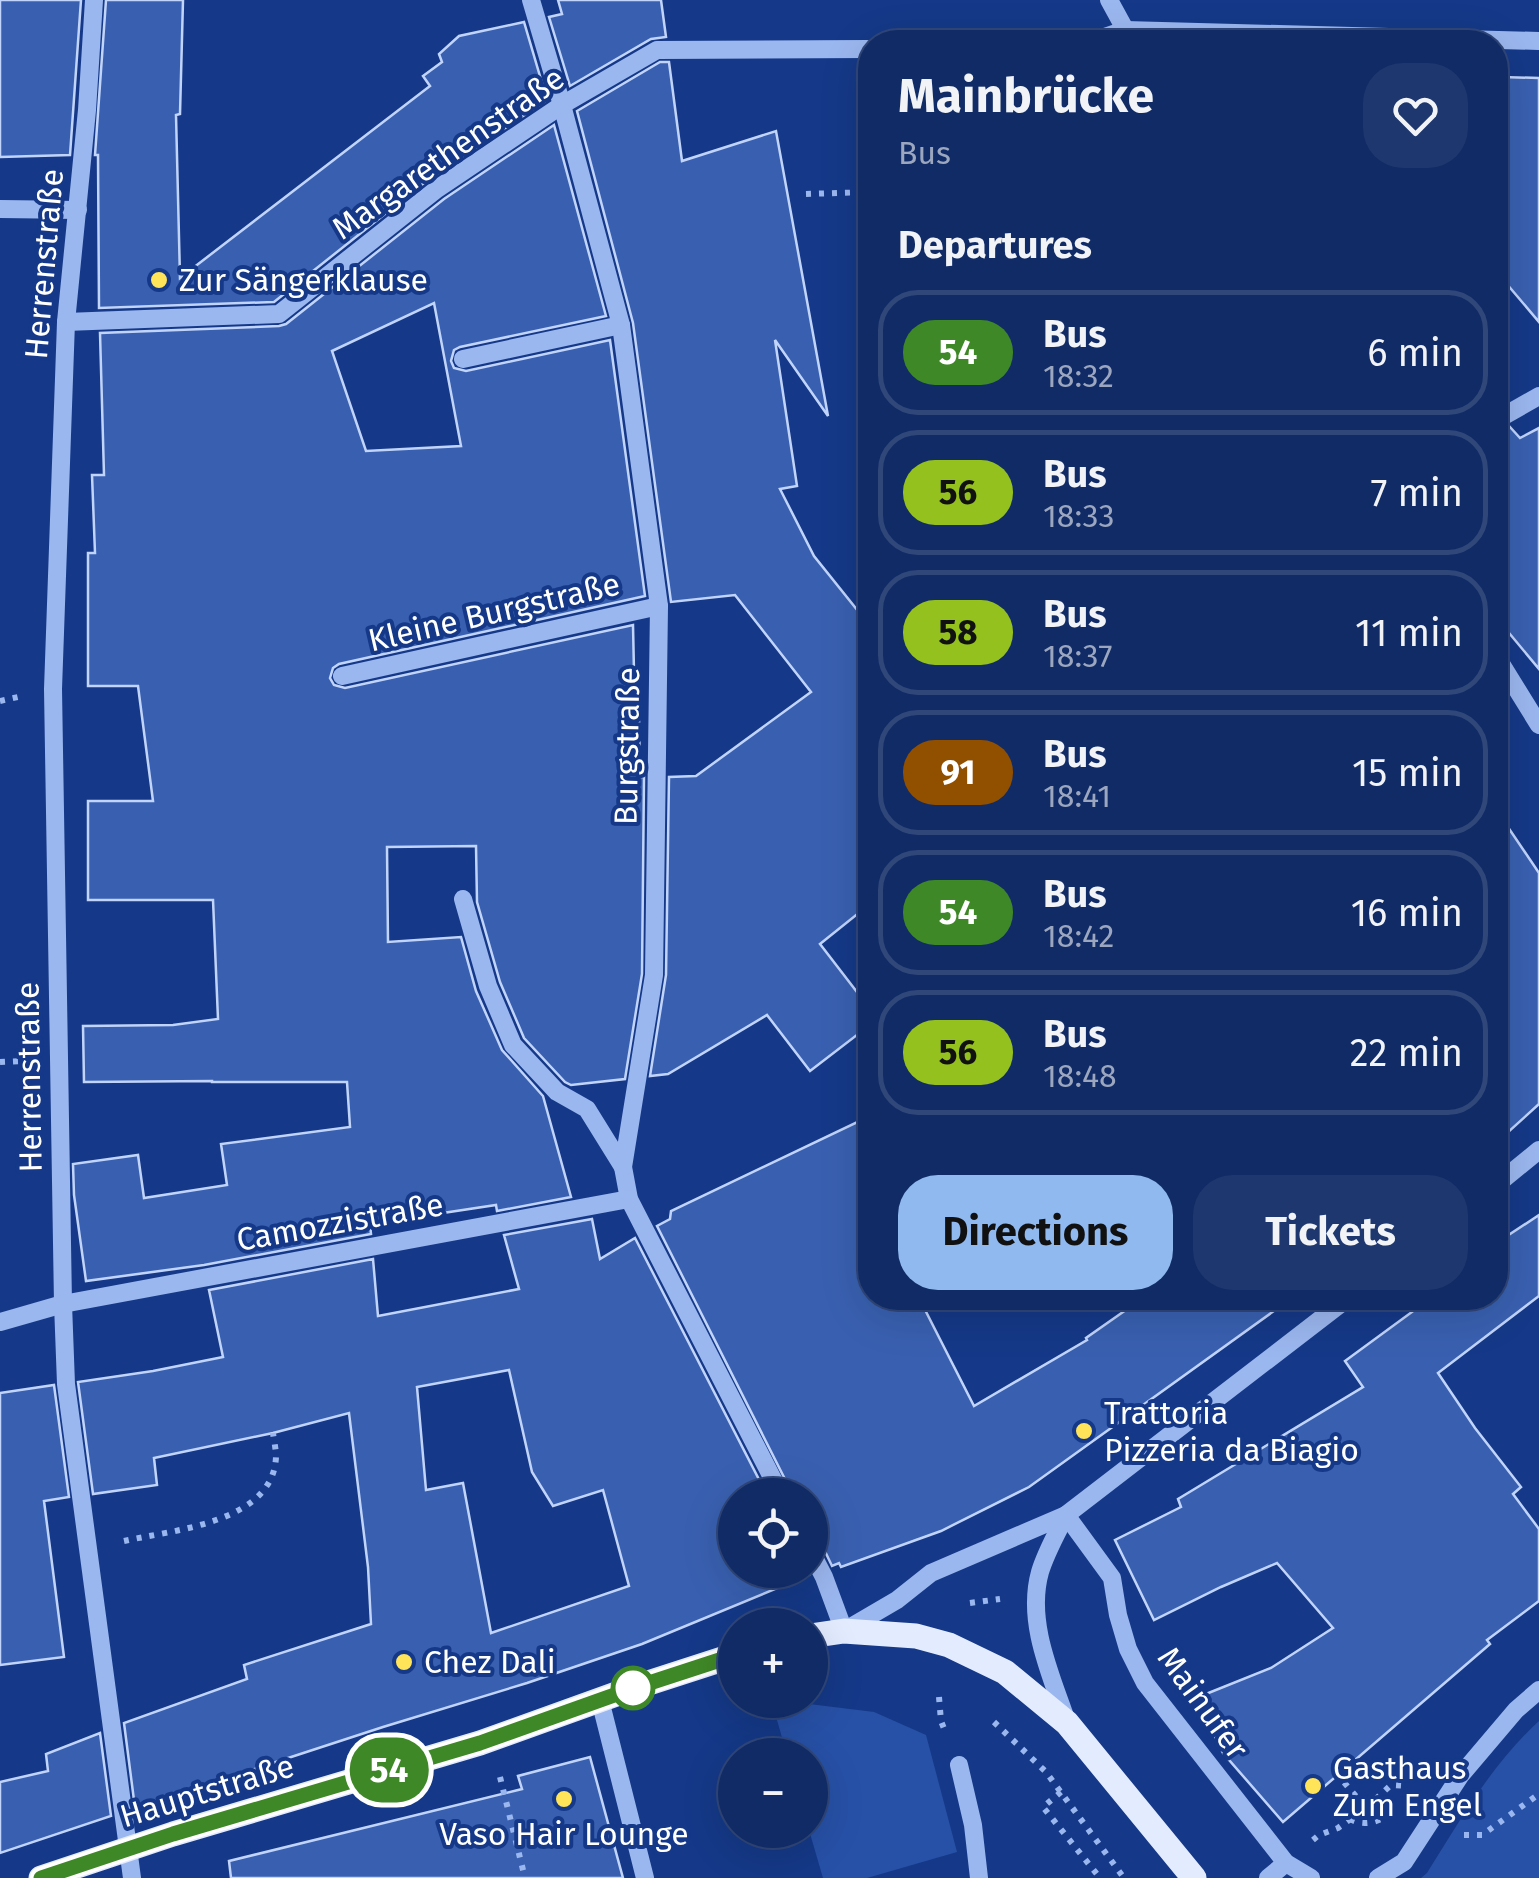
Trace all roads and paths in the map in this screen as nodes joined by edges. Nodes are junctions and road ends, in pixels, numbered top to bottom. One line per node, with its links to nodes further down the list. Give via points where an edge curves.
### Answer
1 (94, 0): 12 (street, Herrenstraße)
2 (530, 0): 8 (street, Burgstraße)
3 (1109, 0): 4 (street)
4 (1125, 30)
5 (1508, 41): 6 (street)
6 (1539, 41)
7 (858, 49): 8 (street, Margarethenstraße, via 656,50)
8 (562, 105): 13 (street, Margarethenstraße, via 438,190 279,314); 14 (street, Burgstraße)
9 (858, 192): 10 (path)
10 (806, 194)
11 (0, 209): 12 (street)
12 (78, 210): 13 (street, Herrenstraße)
13 (66, 322): 27 (street, Herrenstraße, via 53,689)
14 (621, 326): 15 (street); 18 (street, Burgstraße)
15 (463, 360)
16 (1539, 396): 17 (street)
17 (1508, 414)
18 (660, 606): 20 (street, Kleine Burgstraße); 24 (street, Burgstraße, via 654,975)
19 (1508, 675): 21 (street)
20 (342, 676)
21 (1539, 725)
22 (463, 899): 24 (street, Burgstraße, via 513,1045 557,1092 587,1109)
23 (1539, 1150): 25 (street)
24 (623, 1167): 26 (street, Burgstraße)
25 (1508, 1175)
26 (629, 1199): 27 (street, Camozzistraße); 31 (street, Burgstraße)
27 (63, 1304): 29 (street, Camozzistraße); 33 (street, Herrenstraße, via 66,1384)
28 (1332, 1310): 32 (street)
29 (0, 1322)
30 (274, 1433): 33 (path, via 270,1477 242,1508 215,1522)
31 (773, 1478)
32 (1066, 1515): 37 (street, via 931,1573); 44 (street, via 1040,1572 1036,1599 1042,1646); 58 (street, Mainufer, via 1112,1578 1128,1649 1145,1683)
33 (89, 1548): 57 (street, Herrenstraße)
34 (828, 1588): 37 (street)
35 (1002, 1599): 36 (path)
36 (970, 1603)
37 (844, 1631): 38 (main road); 44 (main road, via 916,1636 949,1646 1005,1672)
38 (828, 1633)
39 (718, 1661): 42 (main road, Hauptstraße)
40 (1539, 1690): 56 (street, via 1460,1776)
41 (939, 1697): 45 (path)
42 (600, 1700): 57 (main road, Hauptstraße); 62 (street)
43 (989, 1716): 49 (path)
44 (1068, 1723): 66 (main road)
45 (950, 1743)
46 (959, 1765): 63 (street)
47 (498, 1771): 61 (path)
48 (1342, 1780): 52 (path)
49 (1061, 1792): 64 (path, via 1042,1807); 65 (path)
50 (1406, 1792): 52 (path, via 1408,1785 1391,1785)
51 (1539, 1794): 56 (path, via 1482,1835)
52 (1366, 1808): 54 (path)
53 (1389, 1814): 54 (path, via 1378,1822)
54 (1350, 1819): 55 (path)
55 (1319, 1835)
56 (1423, 1836): 69 (street, via 1404,1862)
57 (129, 1850): 59 (main road, Hauptstraße); 60 (street, Herrenstraße)
58 (1286, 1863): 67 (street); 68 (street, Mainufer)
59 (41, 1878)
60 (132, 1878)
61 (525, 1878)
62 (645, 1878)
63 (979, 1878)
64 (1100, 1878)
65 (1124, 1878)
66 (1194, 1878)
67 (1268, 1878)
68 (1312, 1878)
69 (1378, 1878)

